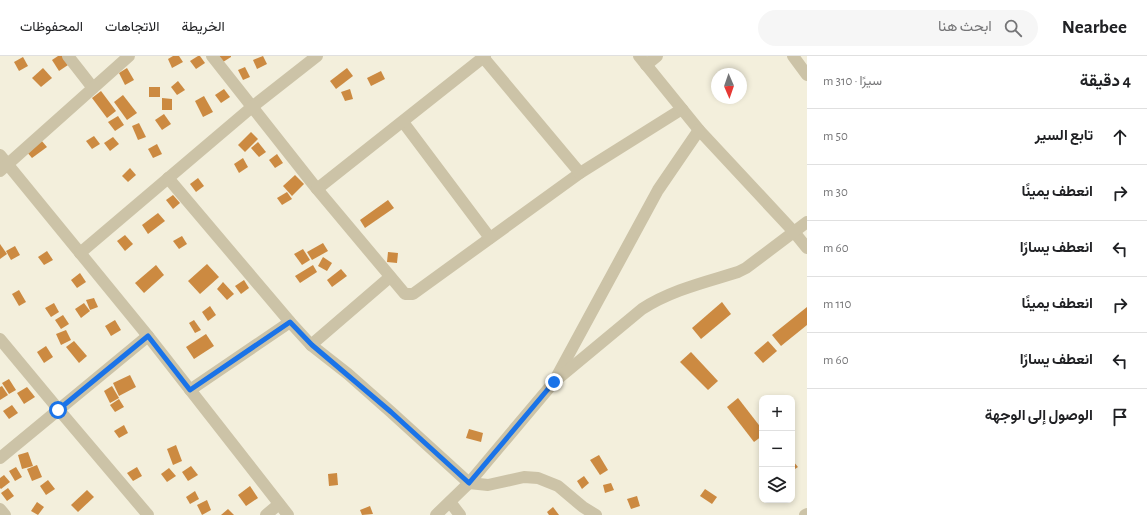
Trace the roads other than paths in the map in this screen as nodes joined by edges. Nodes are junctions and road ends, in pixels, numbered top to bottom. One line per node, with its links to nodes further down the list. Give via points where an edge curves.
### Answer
1 (68, 56): 10 (street)
2 (129, 56): 10 (street)
3 (212, 56): 11 (street)
4 (317, 56): 11 (street)
5 (483, 56): 13 (street); 16 (street)
6 (657, 56): 8 (street)
7 (793, 56): 9 (street)
8 (643, 60): 12 (street)
9 (806, 70)
10 (93, 88): 15 (street)
11 (252, 107): 17 (street); 18 (street)
12 (682, 109): 14 (street); 16 (street)
13 (402, 122): 18 (street); 21 (street)
14 (699, 130): 20 (street); 29 (street, via 658,190)
15 (3, 163): 23 (street)
16 (580, 174): 21 (street)
17 (168, 178): 23 (street); 25 (street)
18 (317, 189): 24 (street)
19 (807, 222): 20 (street)
20 (794, 232): 22 (street); 29 (street, via 738,272 654,301)
21 (490, 238): 24 (street, via 413,294 405,294)
22 (807, 248)
23 (80, 253): 26 (street)
24 (390, 277): 28 (street)
25 (290, 322): 28 (street); 30 (street)
26 (148, 336): 30 (street); 31 (street)
27 (0, 339): 31 (street)
28 (312, 345): 33 (street)
29 (554, 382): 33 (street)
30 (190, 390): 35 (street)
31 (58, 410): 32 (street); 38 (street)
32 (0, 458)
33 (469, 483): 34 (street); 43 (street, via 488,485 524,477 538,478 558,486)
34 (450, 502): 41 (street); 42 (street)
35 (279, 504): 39 (street); 40 (street)
36 (0, 508): 37 (street)
37 (6, 515)
38 (148, 515)
39 (266, 515)
40 (288, 515)
41 (436, 515)
42 (460, 515)
43 (596, 515)

